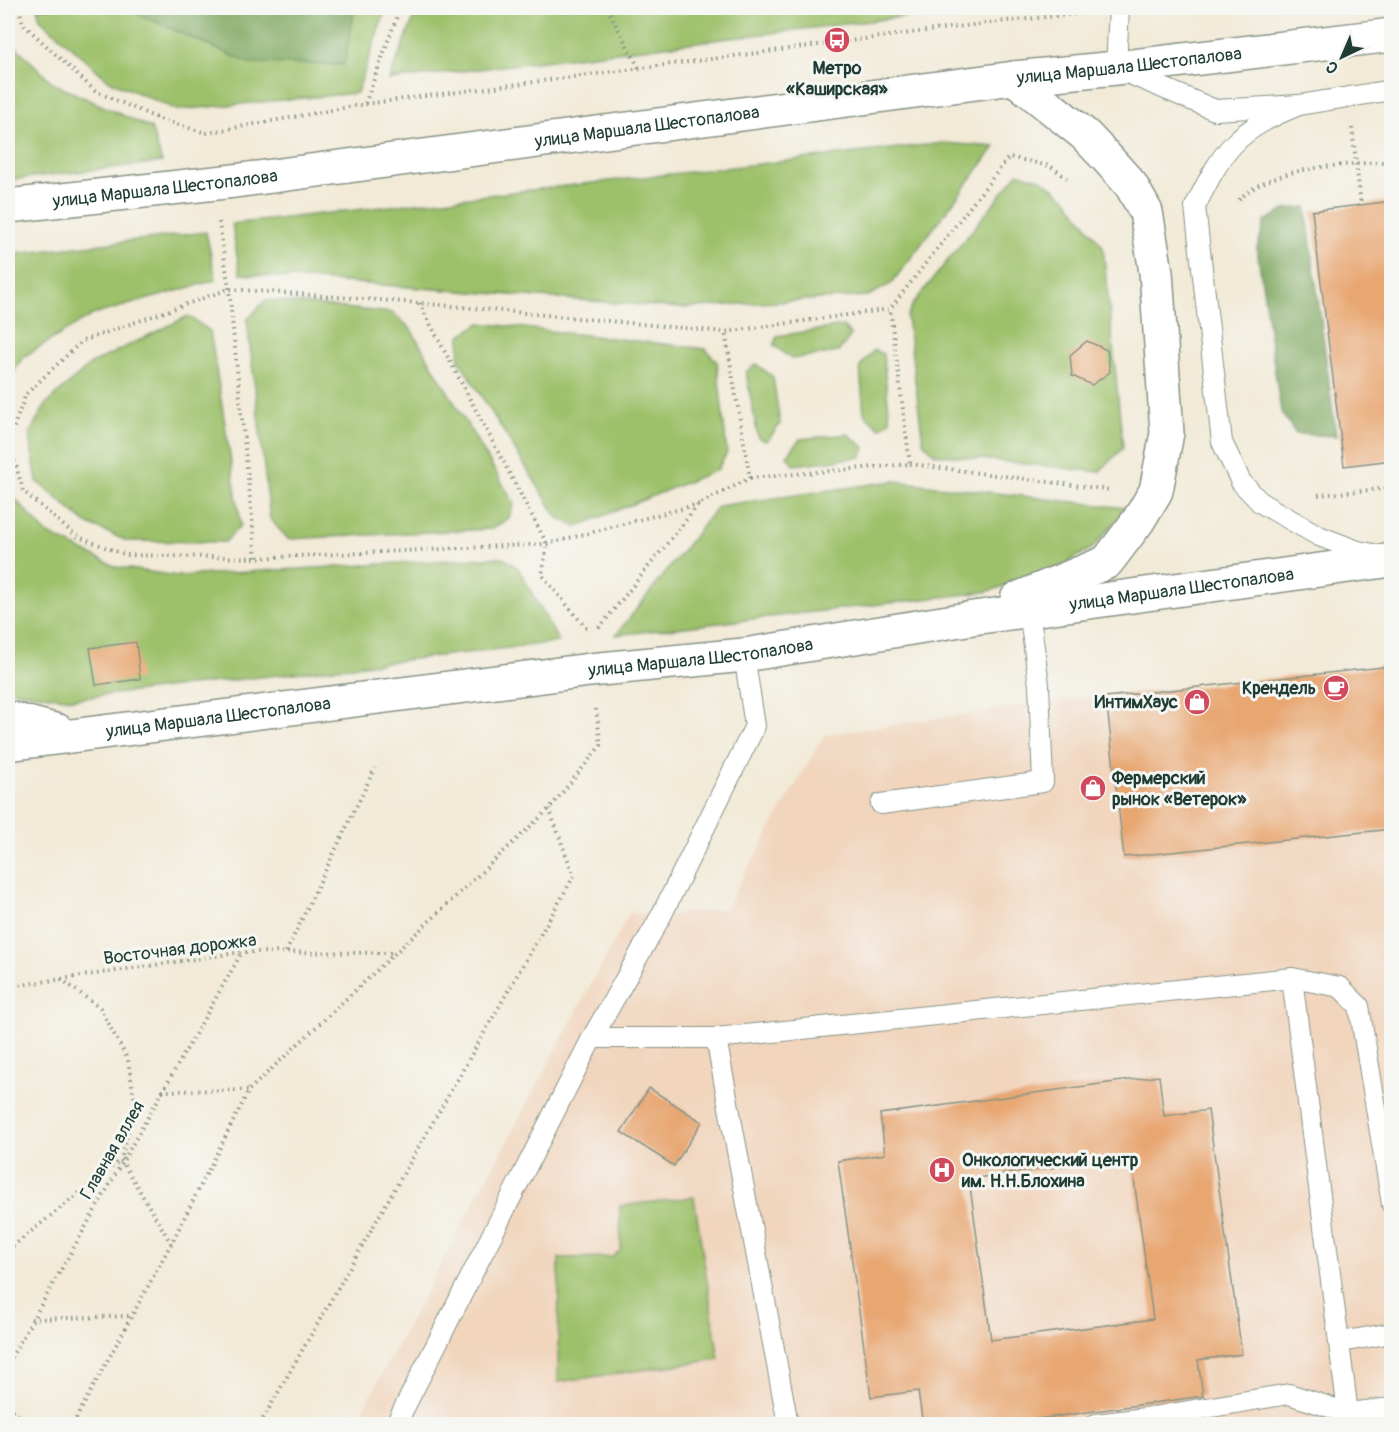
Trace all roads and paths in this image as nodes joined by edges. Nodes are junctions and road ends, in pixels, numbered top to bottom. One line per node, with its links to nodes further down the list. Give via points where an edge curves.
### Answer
1 (19, 8): 16 (path, via 23,24 95,91 159,119)
2 (400, 8): 13 (path)
3 (607, 8): 10 (path)
4 (1069, 8): 7 (path)
5 (1119, 8): 9 (lane)
6 (1092, 13): 7 (path)
7 (1070, 14): 10 (path)
8 (1392, 35): 9 (main road, улица Маршала Шестопалова)
9 (1116, 68): 11 (main road, улица Маршала Шестопалова); 14 (lane, via 1215,110)
10 (640, 70): 13 (path)
11 (1014, 78): 20 (main road, улица Маршала Шестопалова); 38 (main road, via 1099,150 1131,185 1146,212 1156,272 1167,433 1156,491 1107,561)
12 (1392, 90): 14 (lane)
13 (365, 104): 16 (path)
14 (1299, 105): 36 (lane, via 1261,121 1231,145 1212,171 1195,207 1222,442 1242,482 1261,502 1319,536 1358,551)
15 (1351, 119): 18 (path)
16 (206, 133): 20 (path)
17 (1392, 160): 18 (path)
18 (1356, 165): 21 (path); 23 (path, via 1280,174 1256,186)
19 (1069, 179): 26 (path, via 1050,166 1009,156)
20 (214, 183): 22 (main road, улица Маршала Шестопалова); 24 (path)
21 (1360, 205)
22 (8, 206)
23 (1234, 206)
24 (229, 289): 25 (path); 35 (path); 35 (path, via 82,341 26,394 9,440 23,491 76,536 126,555)
25 (419, 303): 27 (path); 34 (path)
26 (891, 309): 27 (path); 28 (path)
27 (725, 332): 29 (path)
28 (910, 464): 29 (path); 31 (path)
29 (750, 478): 33 (path)
30 (1392, 488): 32 (path)
31 (1114, 490)
32 (1308, 495)
33 (699, 504): 34 (path); 34 (path, via 593,636 542,575)
34 (547, 544): 35 (path)
35 (256, 558)
36 (1392, 558): 37 (main road, улица Маршала Шестопалова)
37 (1029, 610): 38 (main road, улица Маршала Шестопалова); 45 (lane, via 1039,685 1043,782)
38 (973, 618): 39 (main road, улица Маршала Шестопалова)
39 (744, 655): 40 (main road, улица Маршала Шестопалова); 53 (lane, via 755,726 661,916)
40 (590, 670): 42 (main road, улица Маршала Шестопалова); 46 (path, via 601,745)
41 (8, 718): 42 (main road)
42 (74, 736): 43 (main road, улица Маршала Шестопалова)
43 (8, 744)
44 (375, 768): 48 (path)
45 (881, 804)
46 (549, 809): 49 (path); 72 (path, via 574,876)
47 (242, 952): 48 (path, Восточная дорожка); 50 (path, Восточная дорожка); 56 (path, Главная аллея)
48 (286, 952): 49 (path, Восточная дорожка)
49 (393, 953): 55 (path)
50 (60, 978): 52 (path, Восточная дорожка); 57 (path, via 100,1008 128,1060 135,1103)
51 (1292, 978): 54 (lane); 58 (lane, via 1340,987 1359,1006); 64 (lane)
52 (8, 987)
53 (592, 1038): 54 (lane); 73 (lane)
54 (716, 1038): 74 (lane)
55 (249, 1090): 56 (path); 59 (path)
56 (162, 1091): 57 (path, Главная аллея)
57 (121, 1160): 59 (path); 60 (path); 62 (path, Главная аллея)
58 (1392, 1204)
59 (171, 1244): 61 (path)
60 (8, 1250)
61 (132, 1316): 62 (path); 71 (path)
62 (31, 1320): 65 (path, Главная аллея)
63 (1392, 1332): 64 (lane)
64 (1341, 1342): 68 (lane)
65 (8, 1363)
66 (8, 1406): 70 (path)
67 (1392, 1408): 68 (lane)
68 (1348, 1413): 69 (lane, via 1289,1394)
69 (1154, 1421): 75 (lane)
70 (28, 1425)
71 (73, 1425)
72 (260, 1425)
73 (396, 1425)
74 (788, 1425)
75 (1096, 1425)

